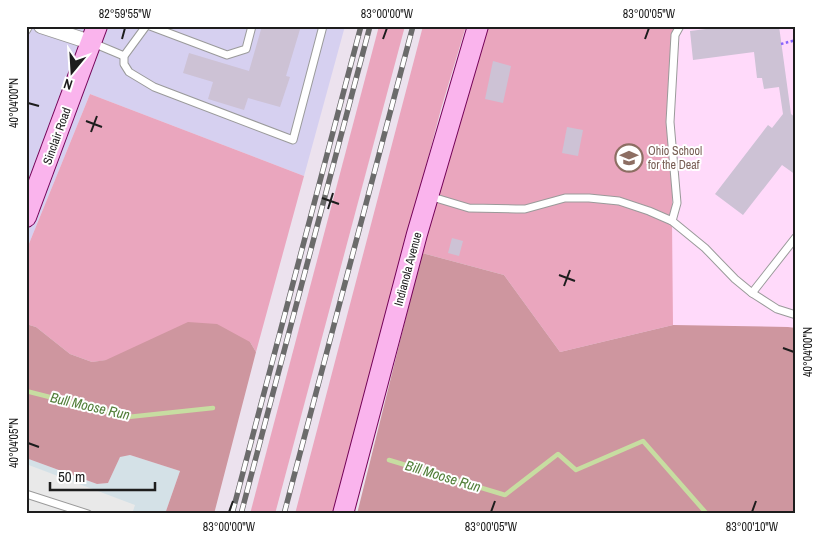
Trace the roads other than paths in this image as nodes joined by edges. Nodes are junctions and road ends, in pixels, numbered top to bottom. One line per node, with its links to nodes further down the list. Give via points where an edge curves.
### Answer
1 (28, 26): 9 (lane)
2 (41, 26): 10 (street)
3 (146, 26): 11 (lane)
4 (150, 26): 5 (lane, via 227,55 246,49)
5 (252, 26)
6 (323, 26): 11 (lane, via 293,140 154,87 129,72)
7 (478, 26): 12 (main road, Indianola Avenue)
8 (680, 26): 14 (lane, via 675,35 670,122 677,203)
9 (26, 31)
10 (94, 34): 11 (lane); 13 (main road, Sinclair Road)
11 (124, 56)
12 (428, 195): 14 (lane, via 468,208 526,209 566,198 619,201); 20 (main road, Indianola Avenue)
13 (26, 217)
14 (672, 221): 16 (lane)
15 (796, 237): 16 (lane)
16 (752, 293): 17 (lane, via 777,309)
17 (796, 315)
18 (26, 494): 19 (lane)
19 (88, 514)
20 (343, 514)

